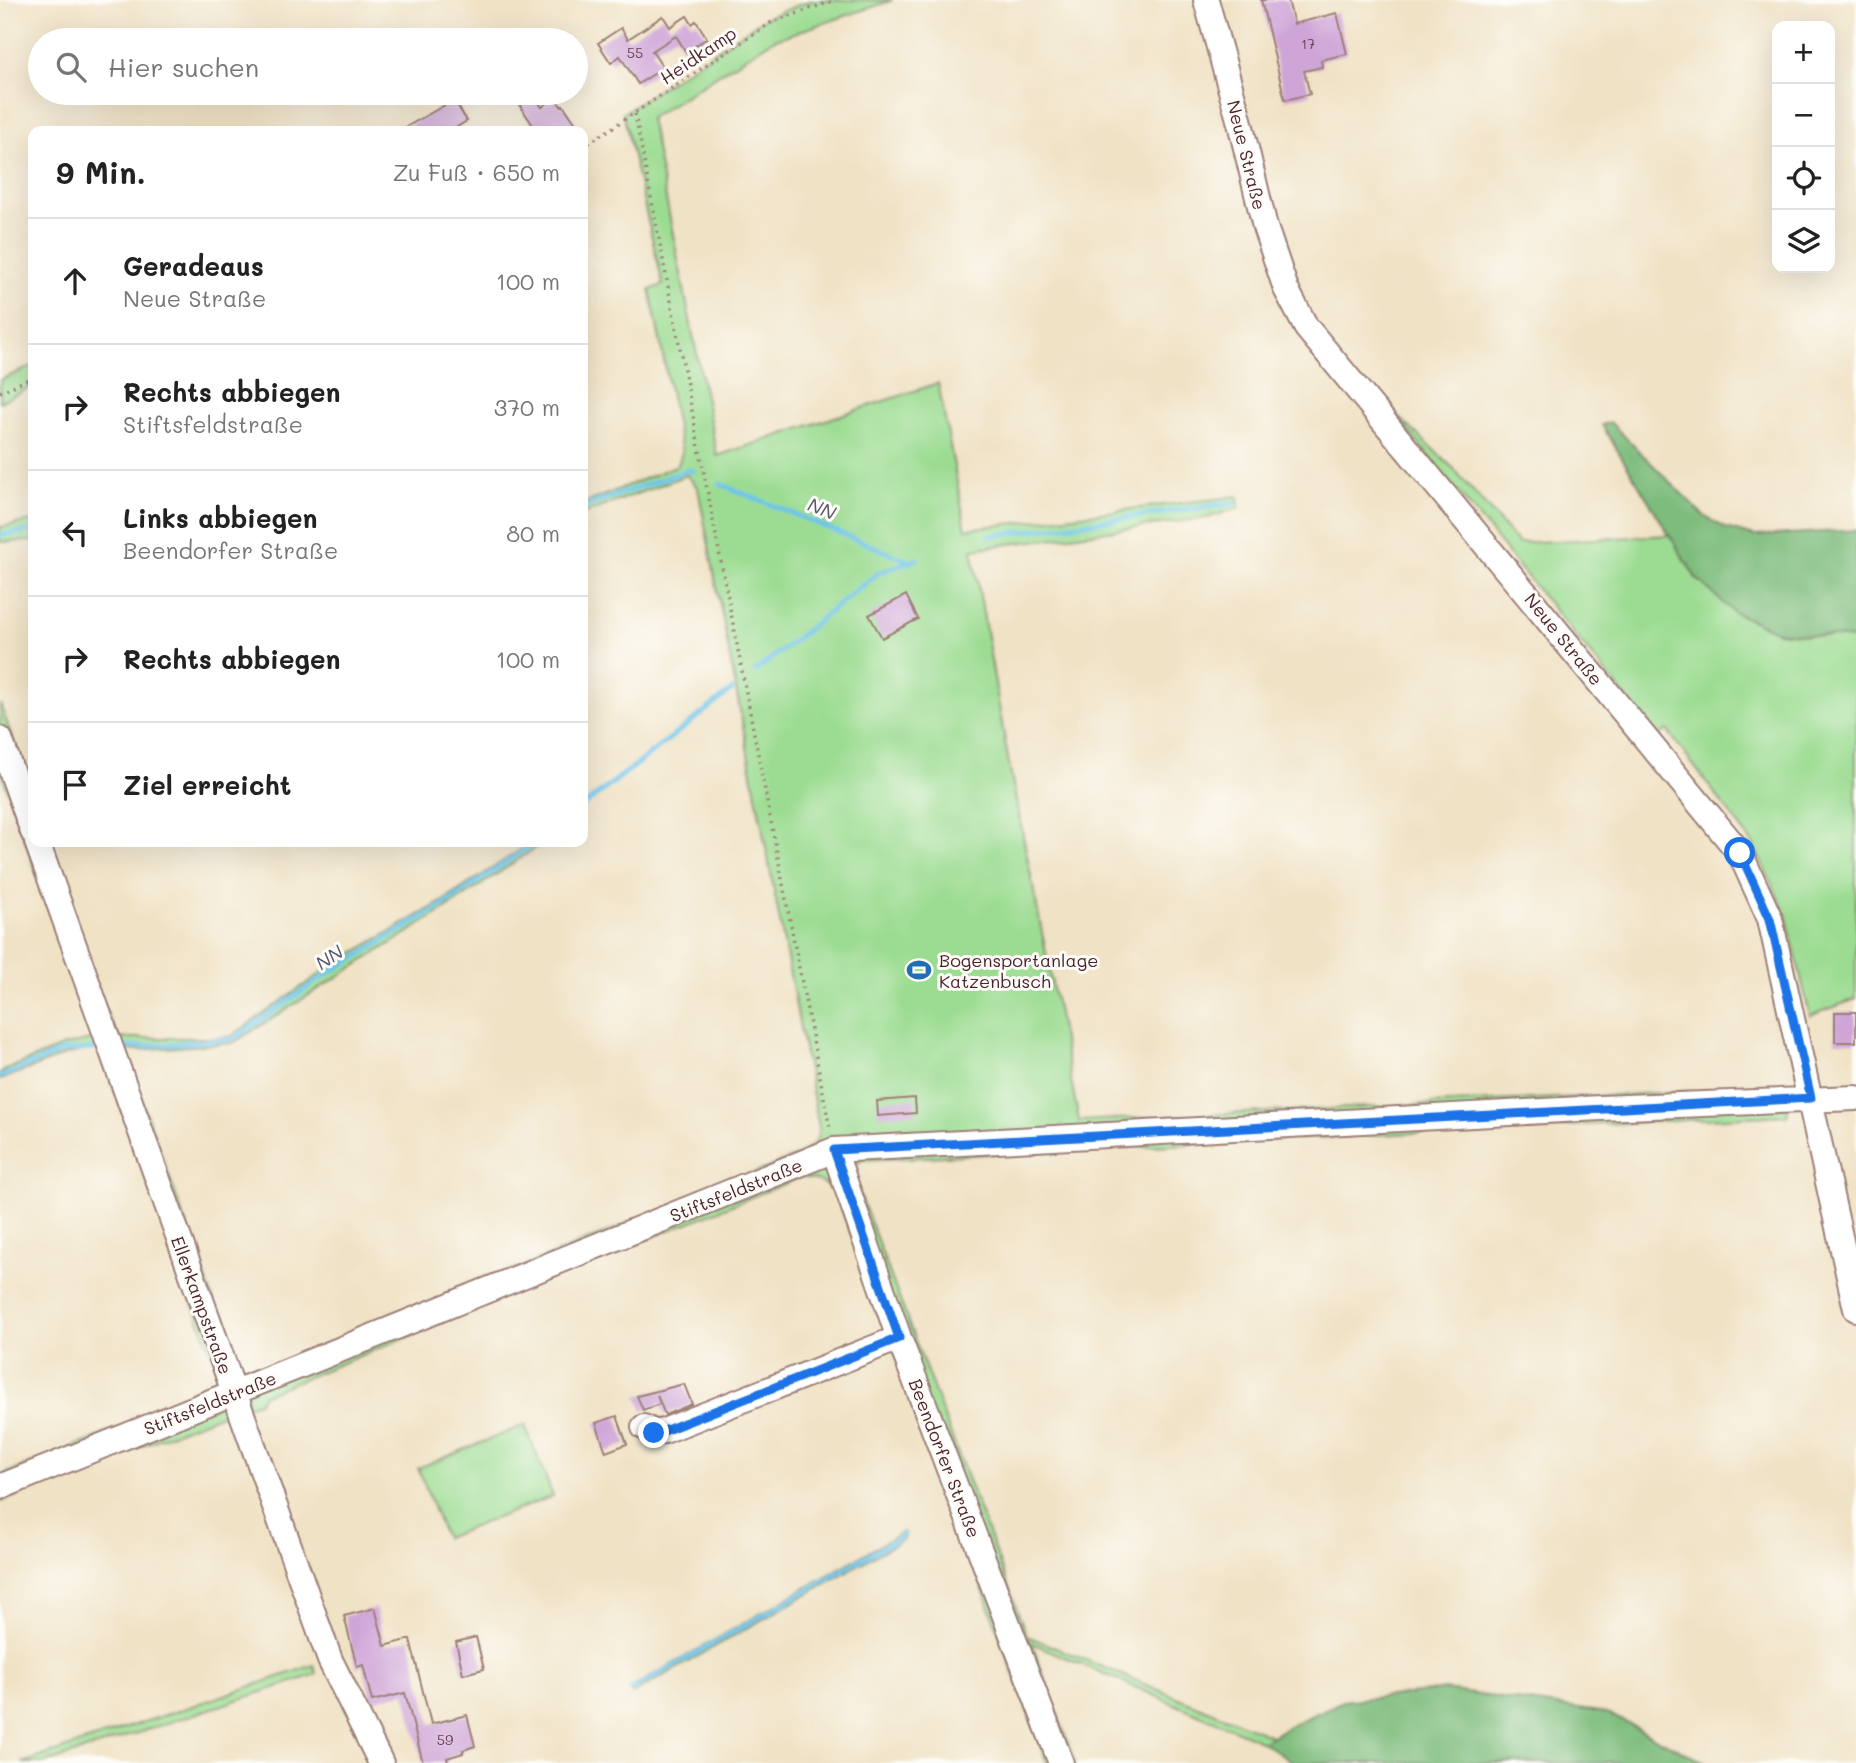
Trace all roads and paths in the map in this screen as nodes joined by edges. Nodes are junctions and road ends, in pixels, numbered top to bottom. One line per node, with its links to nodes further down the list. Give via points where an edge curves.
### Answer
1 (836, 0): 3 (path, Heidkamp, via 772,22)
2 (1206, 0): 10 (street, Neue Straße, via 1265,227 1286,289 1306,327 1740,853 1770,919)
3 (635, 114): 4 (path, Heidkamp); 12 (path)
4 (588, 144)
5 (28, 379): 6 (path)
6 (0, 392)
7 (0, 739): 8 (street)
8 (28, 818)
9 (39, 847): 15 (street, Ellerkampstraße)
10 (1811, 1098): 11 (street, Stiftsfeldstraße); 12 (street, Stiftsfeldstraße); 13 (street, Neue Straße)
11 (1856, 1098)
12 (834, 1150): 14 (street, Beendorfer Straße); 15 (street, Stiftsfeldstraße)
13 (1856, 1308)
14 (899, 1338): 16 (street, via 664,1431 654,1433); 19 (street, Beendorfer Straße)
15 (233, 1394): 17 (street, Stiftsfeldstraße); 18 (street, Ellerkampstraße, via 330,1660)
16 (644, 1427)
17 (0, 1487)
18 (381, 1763)
19 (1060, 1763)

